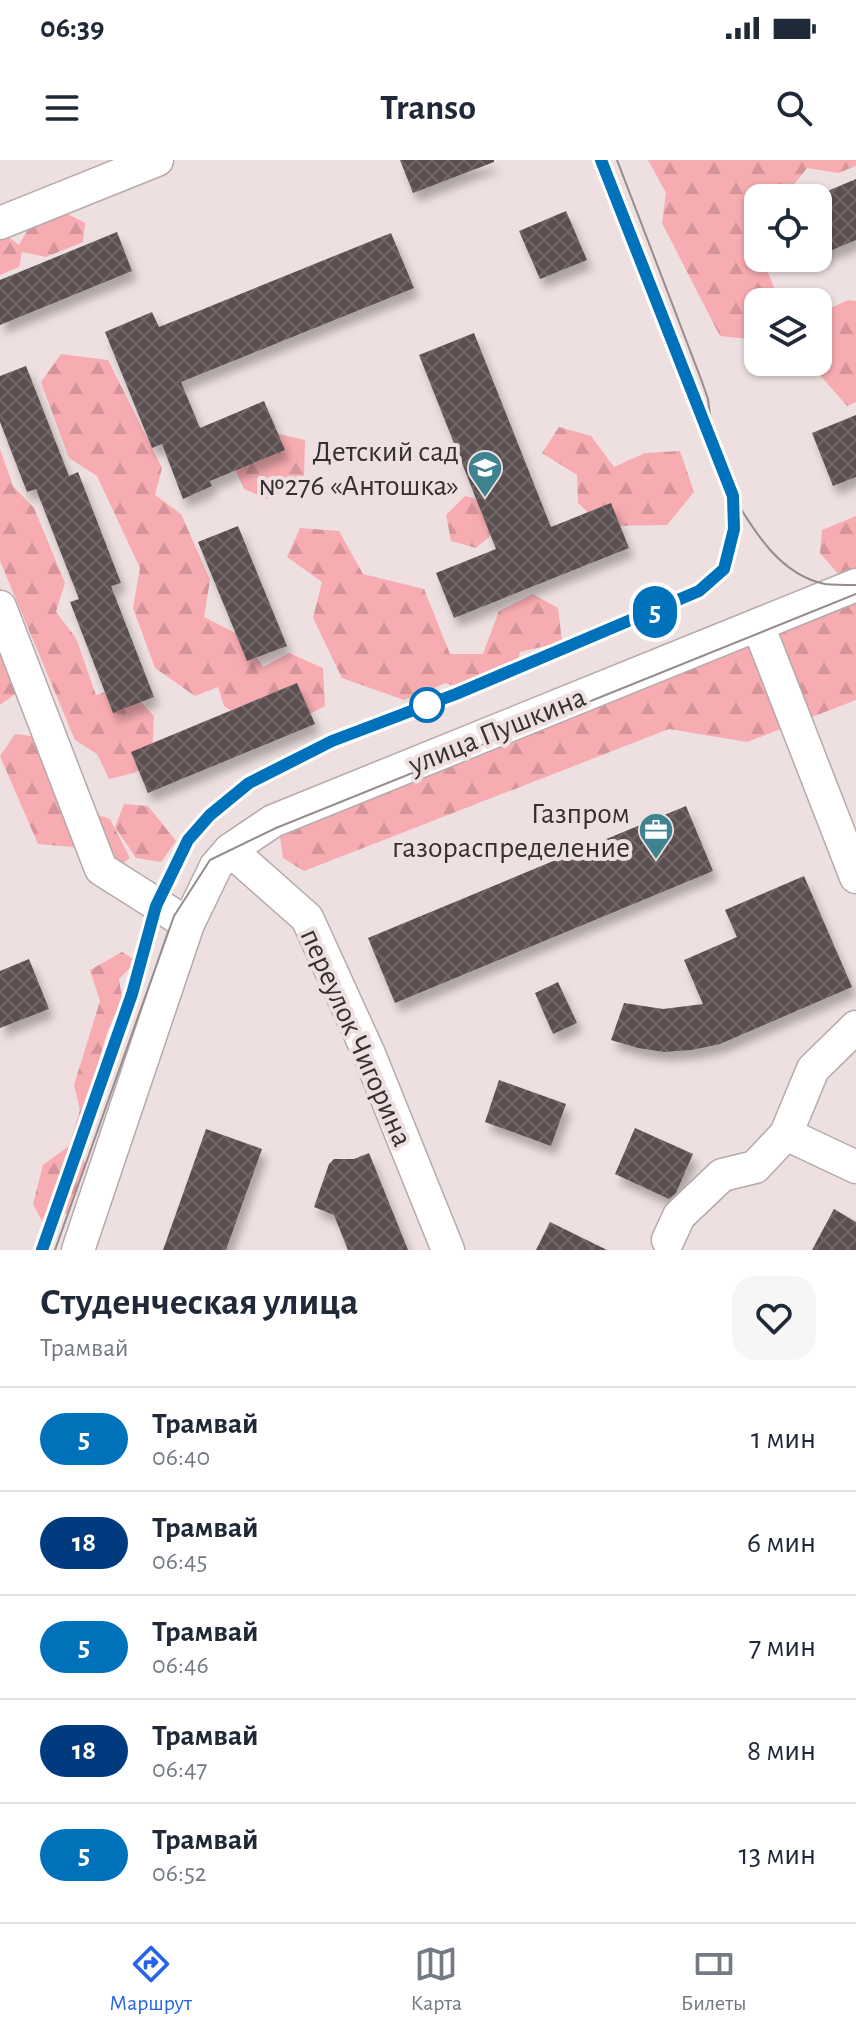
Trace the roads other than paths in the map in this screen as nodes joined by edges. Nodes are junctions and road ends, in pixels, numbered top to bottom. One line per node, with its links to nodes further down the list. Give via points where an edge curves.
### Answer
1 (157, 160): 2 (street)
2 (0, 223)
3 (856, 585): 5 (street, улица Пушкина)
4 (0, 607): 8 (street, via 101,869)
5 (758, 625): 6 (street, улица Пушкина, via 273,821); 7 (street)
6 (230, 850): 8 (street, улица Пушкина, via 216,866); 14 (street, переулок Чигорина, via 307,918)
7 (856, 877)
8 (188, 924): 13 (street, улица Пушкина)
9 (856, 1027): 10 (street, via 813,1069)
10 (786, 1134): 11 (street); 12 (street, via 755,1167 722,1175 679,1216)
11 (856, 1167)
12 (668, 1240)
13 (78, 1250)
14 (448, 1250)

